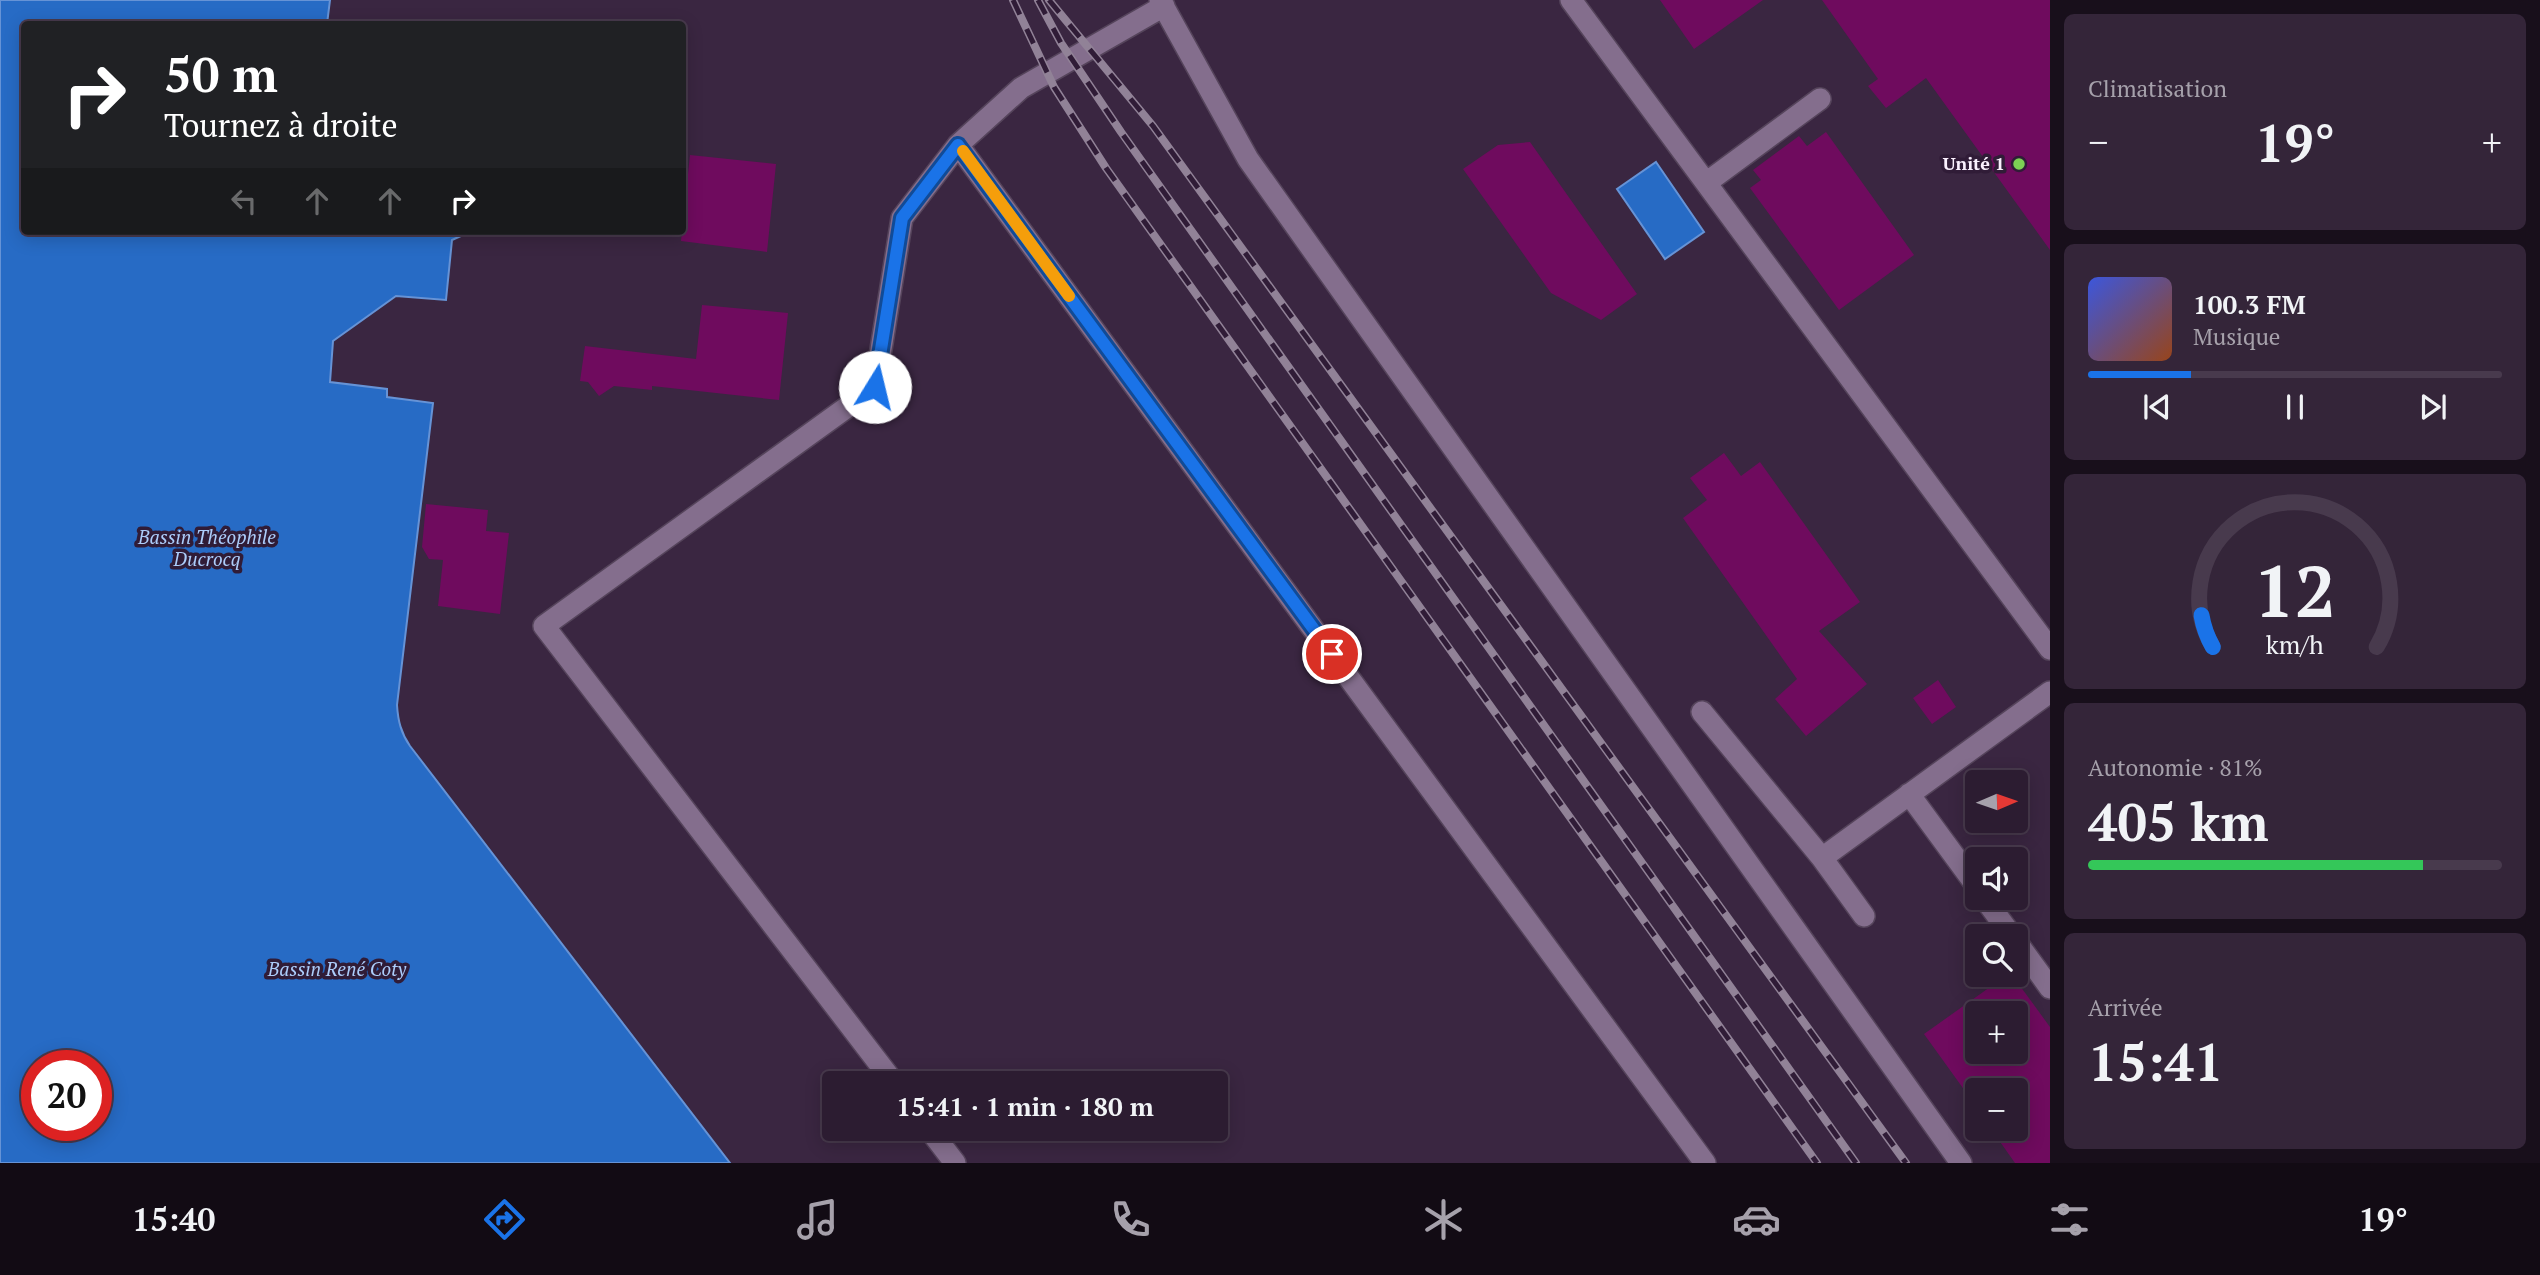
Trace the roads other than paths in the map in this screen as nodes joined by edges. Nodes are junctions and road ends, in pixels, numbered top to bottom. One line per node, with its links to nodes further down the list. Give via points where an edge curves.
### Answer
1 (1571, 0): 5 (lane)
2 (1162, 1): 4 (lane, via 1021,88); 19 (lane, via 1248,159)
3 (1820, 99): 5 (lane)
4 (958, 145): 15 (lane, via 902,218 875,387 544,626); 18 (lane)
5 (1706, 183): 6 (lane)
6 (2050, 649)
7 (2050, 692): 9 (lane)
8 (1702, 712): 10 (lane)
9 (1909, 794): 10 (lane); 11 (lane)
10 (1822, 858): 12 (lane)
11 (1965, 870)
12 (1864, 916)
13 (2028, 958): 14 (lane)
14 (2050, 988)
15 (885, 1071)
16 (938, 1141): 17 (lane)
17 (955, 1163)
18 (1705, 1163)
19 (1961, 1163)

